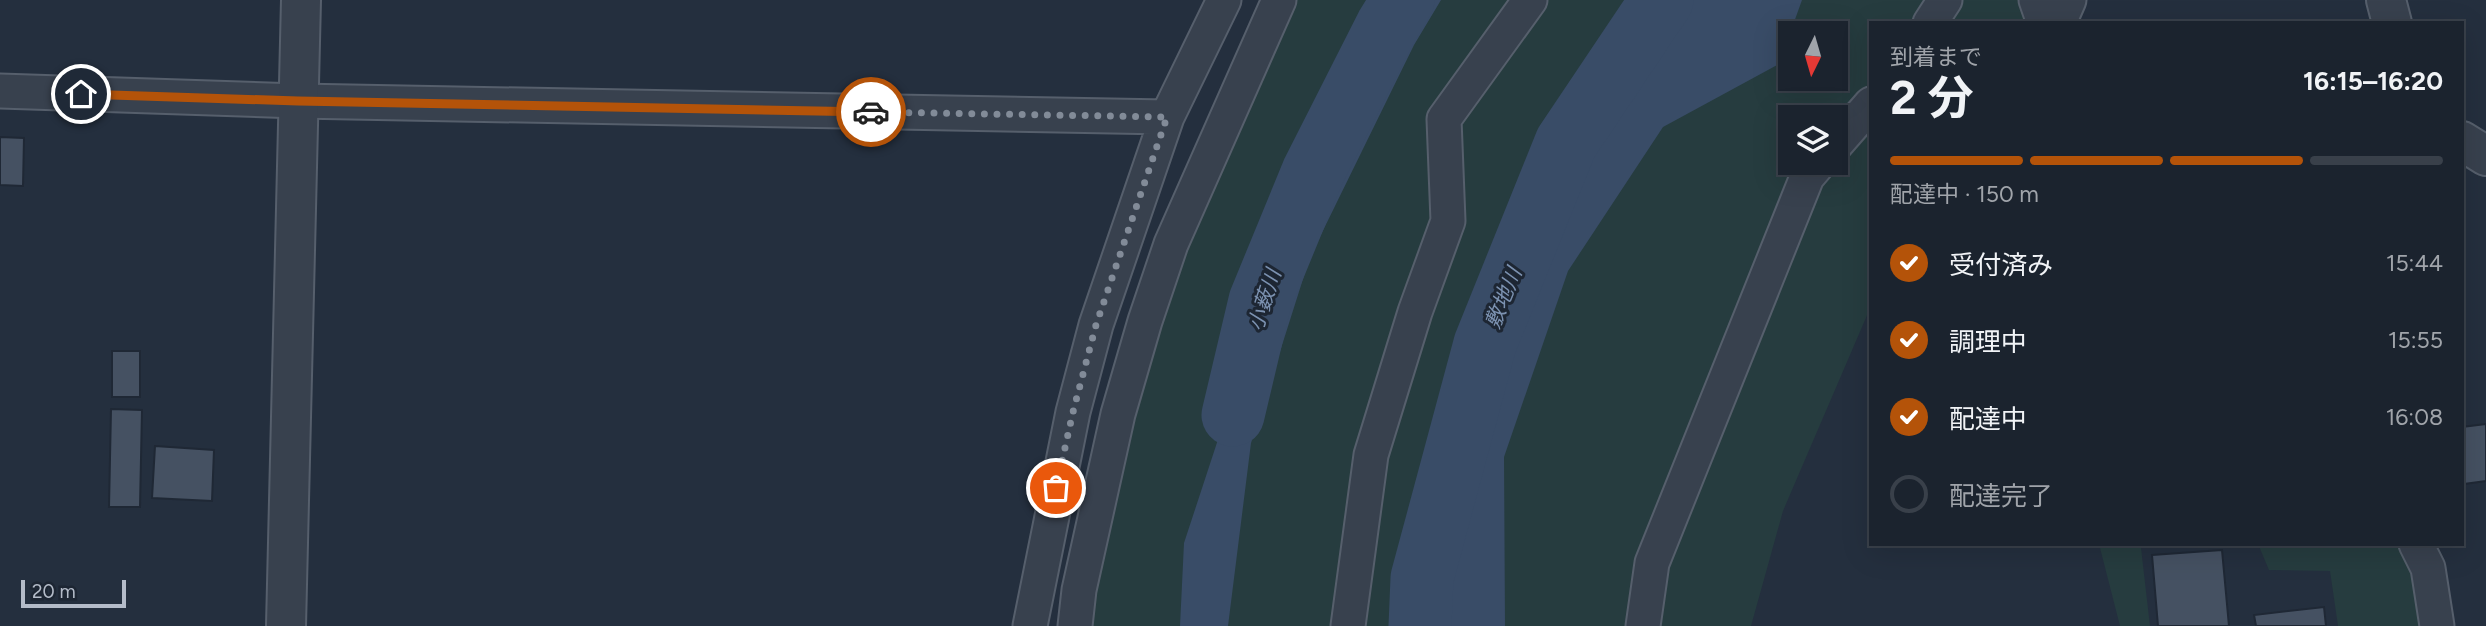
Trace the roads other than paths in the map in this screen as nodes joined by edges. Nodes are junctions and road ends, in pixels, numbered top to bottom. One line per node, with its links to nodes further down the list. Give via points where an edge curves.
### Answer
1 (300, 0): 14 (street)
2 (1224, 0): 16 (street)
3 (1279, 0): 22 (street, via 1171,244 1149,310 1118,414)
4 (1530, 0): 23 (street, via 1444,119 1448,221 1371,455)
5 (1945, 0): 9 (street)
6 (2036, 0): 10 (street)
7 (2069, 0): 11 (street)
8 (2386, 0): 12 (street)
9 (1931, 21)
10 (2042, 21)
11 (2060, 21)
12 (2391, 21)
13 (0, 91): 14 (street)
14 (298, 101): 16 (street); 20 (street)
15 (1869, 106): 17 (street)
16 (1167, 117): 21 (street, via 1096,325 1067,437)
17 (1848, 130)
18 (1809, 175): 24 (street, via 1651,563)
19 (2417, 546): 25 (street, via 2428,568)
20 (286, 626)
21 (1030, 626)
22 (1075, 626)
23 (1348, 626)
24 (1643, 626)
25 (2437, 626)

